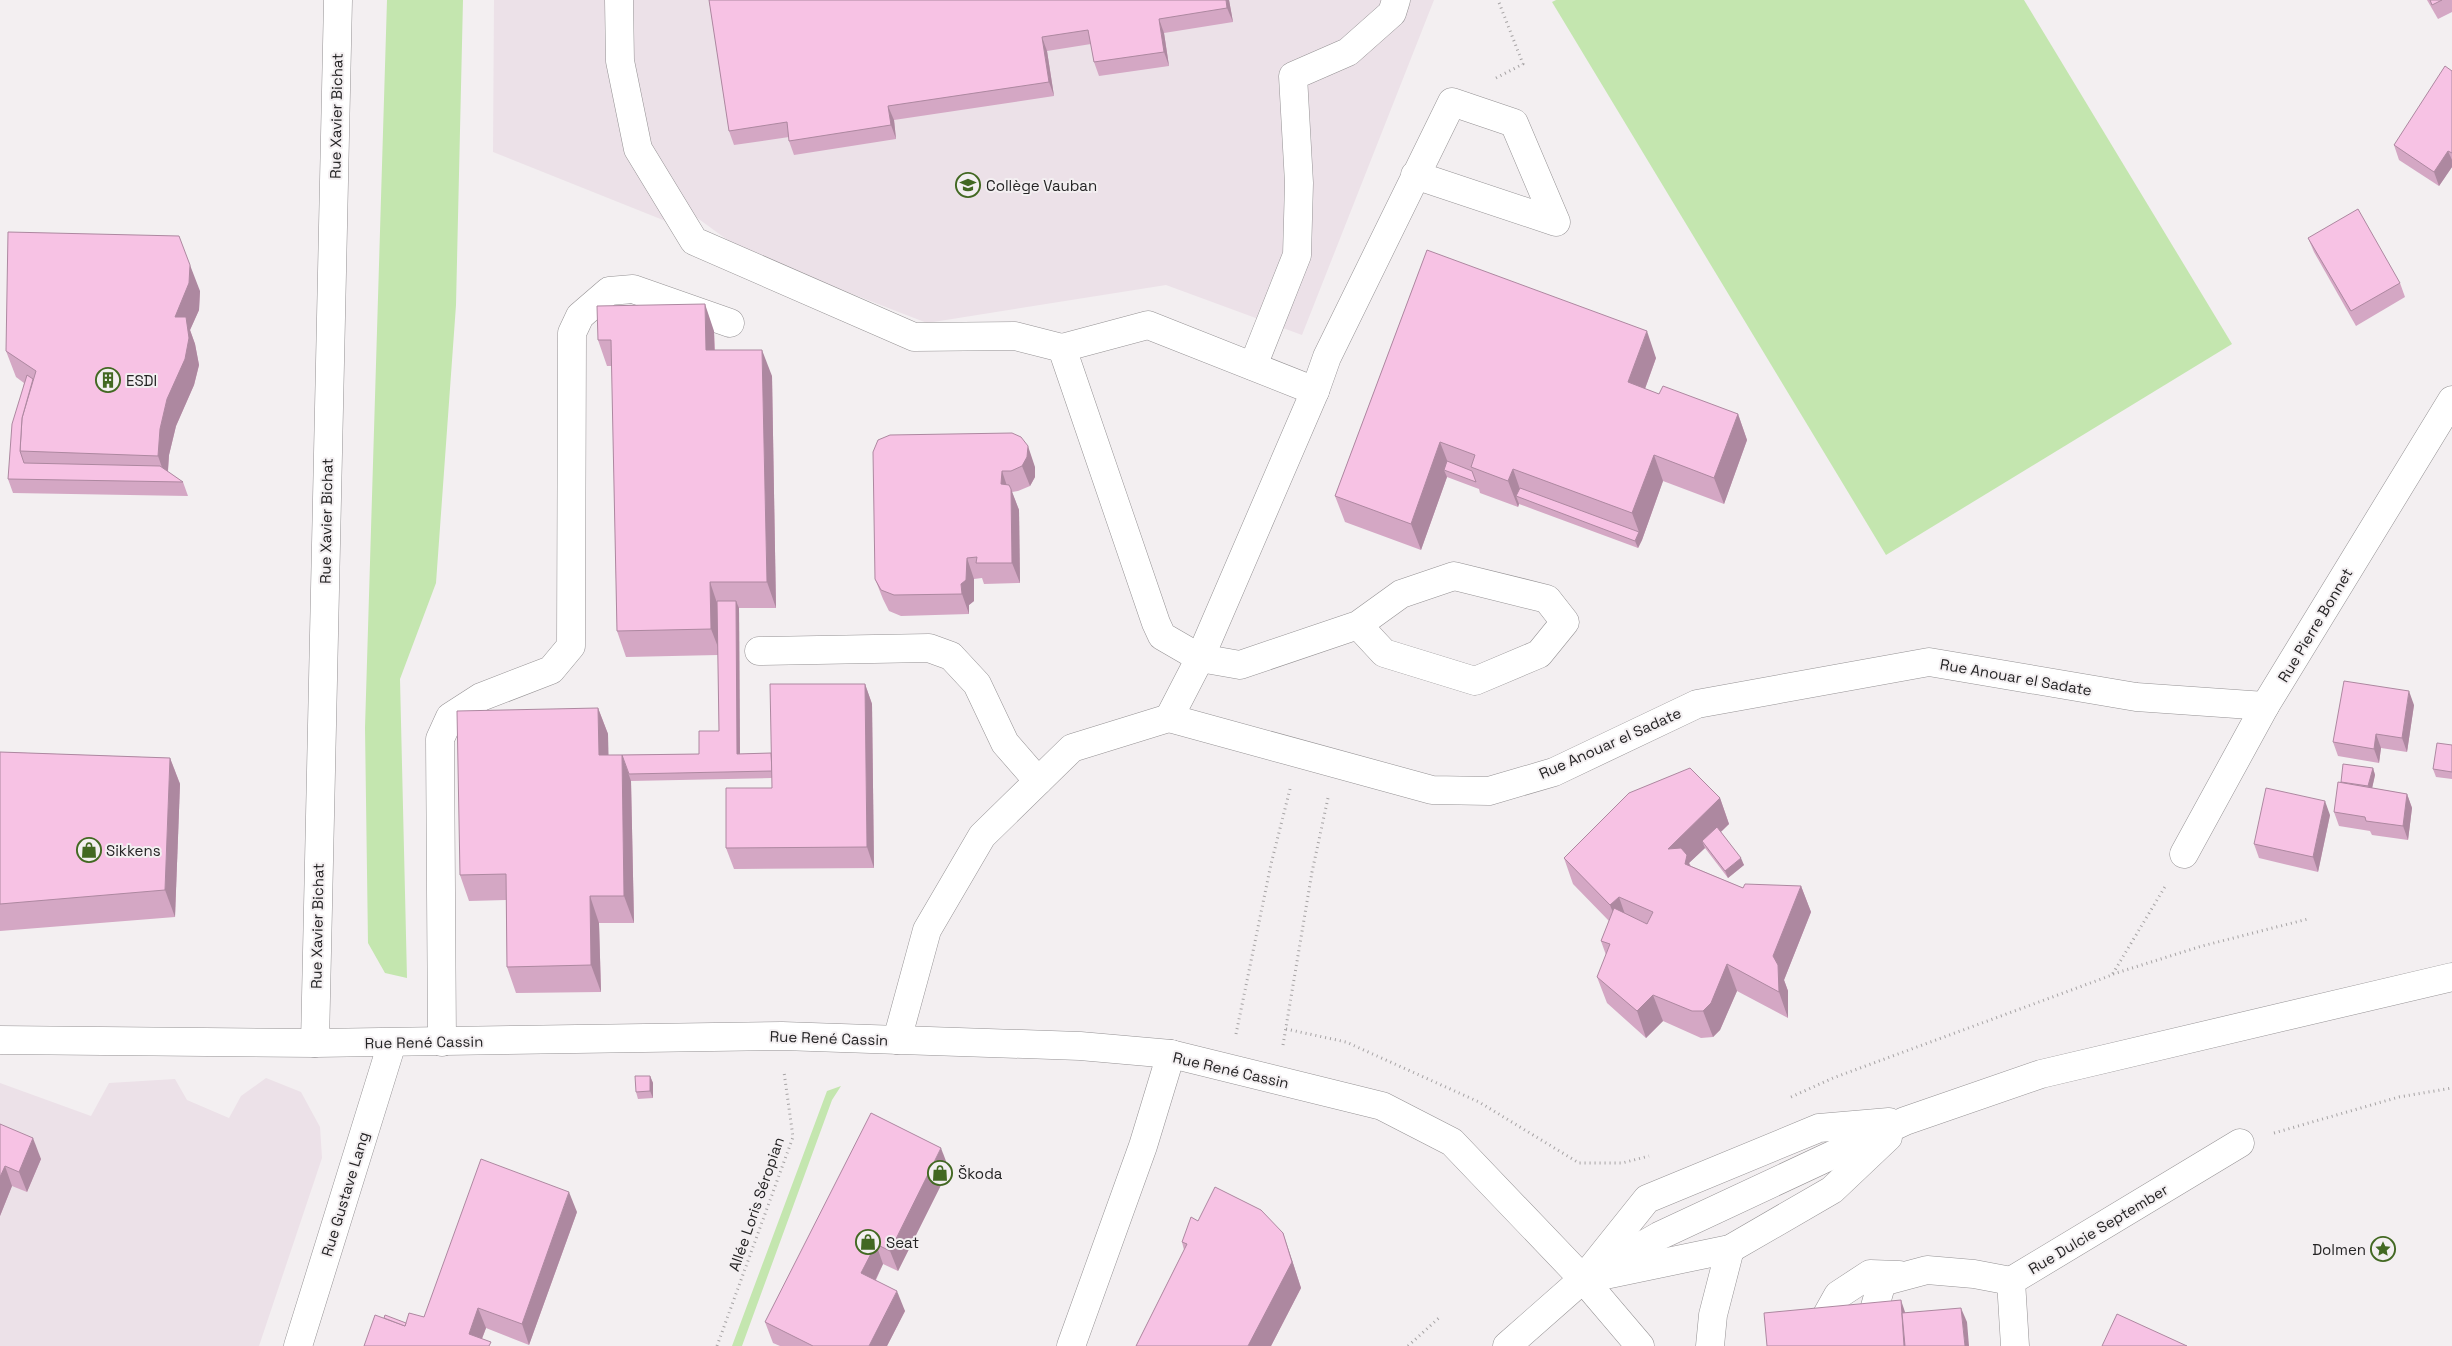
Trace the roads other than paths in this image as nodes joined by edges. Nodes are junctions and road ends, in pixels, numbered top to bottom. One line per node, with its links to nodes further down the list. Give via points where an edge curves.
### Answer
1 (338, 0): 21 (main road, Rue Xavier Bichat)
2 (619, 0): 6 (main road, via 620,60 638,149 694,241 914,337 1015,336)
3 (1396, 0): 7 (main road, via 1392,13 1348,52 1293,76 1299,183 1297,255)
4 (1414, 175): 4 (main road, via 1556,222 1514,123 1452,102); 8 (main road, via 1327,357)
5 (730, 323): 20 (main road, via 632,289 609,291 580,316 572,333 571,646 551,670 481,697 450,717 440,740)
6 (1062, 348): 7 (main road, via 1148,325); 12 (main road, via 1156,623 1162,636)
7 (1253, 366): 8 (main road)
8 (1315, 391): 12 (main road)
9 (2452, 400): 13 (main road, Rue Pierre Bonnet)
10 (1358, 626): 10 (main road, via 1384,653 1475,682 1539,654 1564,622 1547,599 1454,576 1401,594); 12 (main road, via 1240,665)
11 (759, 651): 15 (main road, via 929,648 951,656 977,684 1005,743)
12 (1200, 658): 14 (main road)
13 (2265, 706): 14 (main road, Rue Anouar el Sadate, via 2136,697 1929,662 1697,704 1554,772 1489,791 1432,790); 16 (main road, Rue Pierre Bonnet)
14 (1169, 718): 15 (main road, via 1072,748)
15 (1038, 781): 19 (main road, via 982,836 926,930)
16 (2184, 854)
17 (2452, 977): 24 (main road, via 2051,1072)
18 (0, 1040): 21 (main road, Rue René Cassin)
19 (897, 1040): 20 (main road, Rue René Cassin, via 782,1036); 23 (main road, Rue René Cassin, via 1080,1046)
20 (442, 1042): 22 (main road, Rue René Cassin)
21 (315, 1043): 22 (main road, Rue René Cassin)
22 (392, 1043): 32 (main road, Rue Gustave Lang)
23 (1171, 1054): 28 (main road, Rue René Cassin, via 1382,1106 1452,1142); 33 (main road, via 1143,1146)
24 (1905, 1121): 26 (main road, via 1832,1190); 28 (main road, via 1658,1236); 28 (main road, via 1819,1128 1647,1200)
25 (2240, 1143): 29 (main road, Rue Dulcie September)
26 (1730, 1249): 28 (main road); 36 (main road, via 1713,1315)
27 (1906, 1275): 29 (main road, via 1927,1270 1949,1271); 30 (main road, via 1882,1282); 31 (main road, via 1870,1274 1838,1295)
28 (1584, 1279): 34 (main road); 35 (main road, Rue René Cassin)
29 (2011, 1281): 37 (main road, Rue Dulcie September)
30 (1870, 1324)
31 (1819, 1329)
32 (298, 1346)
33 (1071, 1346)
34 (1507, 1346)
35 (1640, 1346)
36 (1710, 1346)
37 (2015, 1346)

